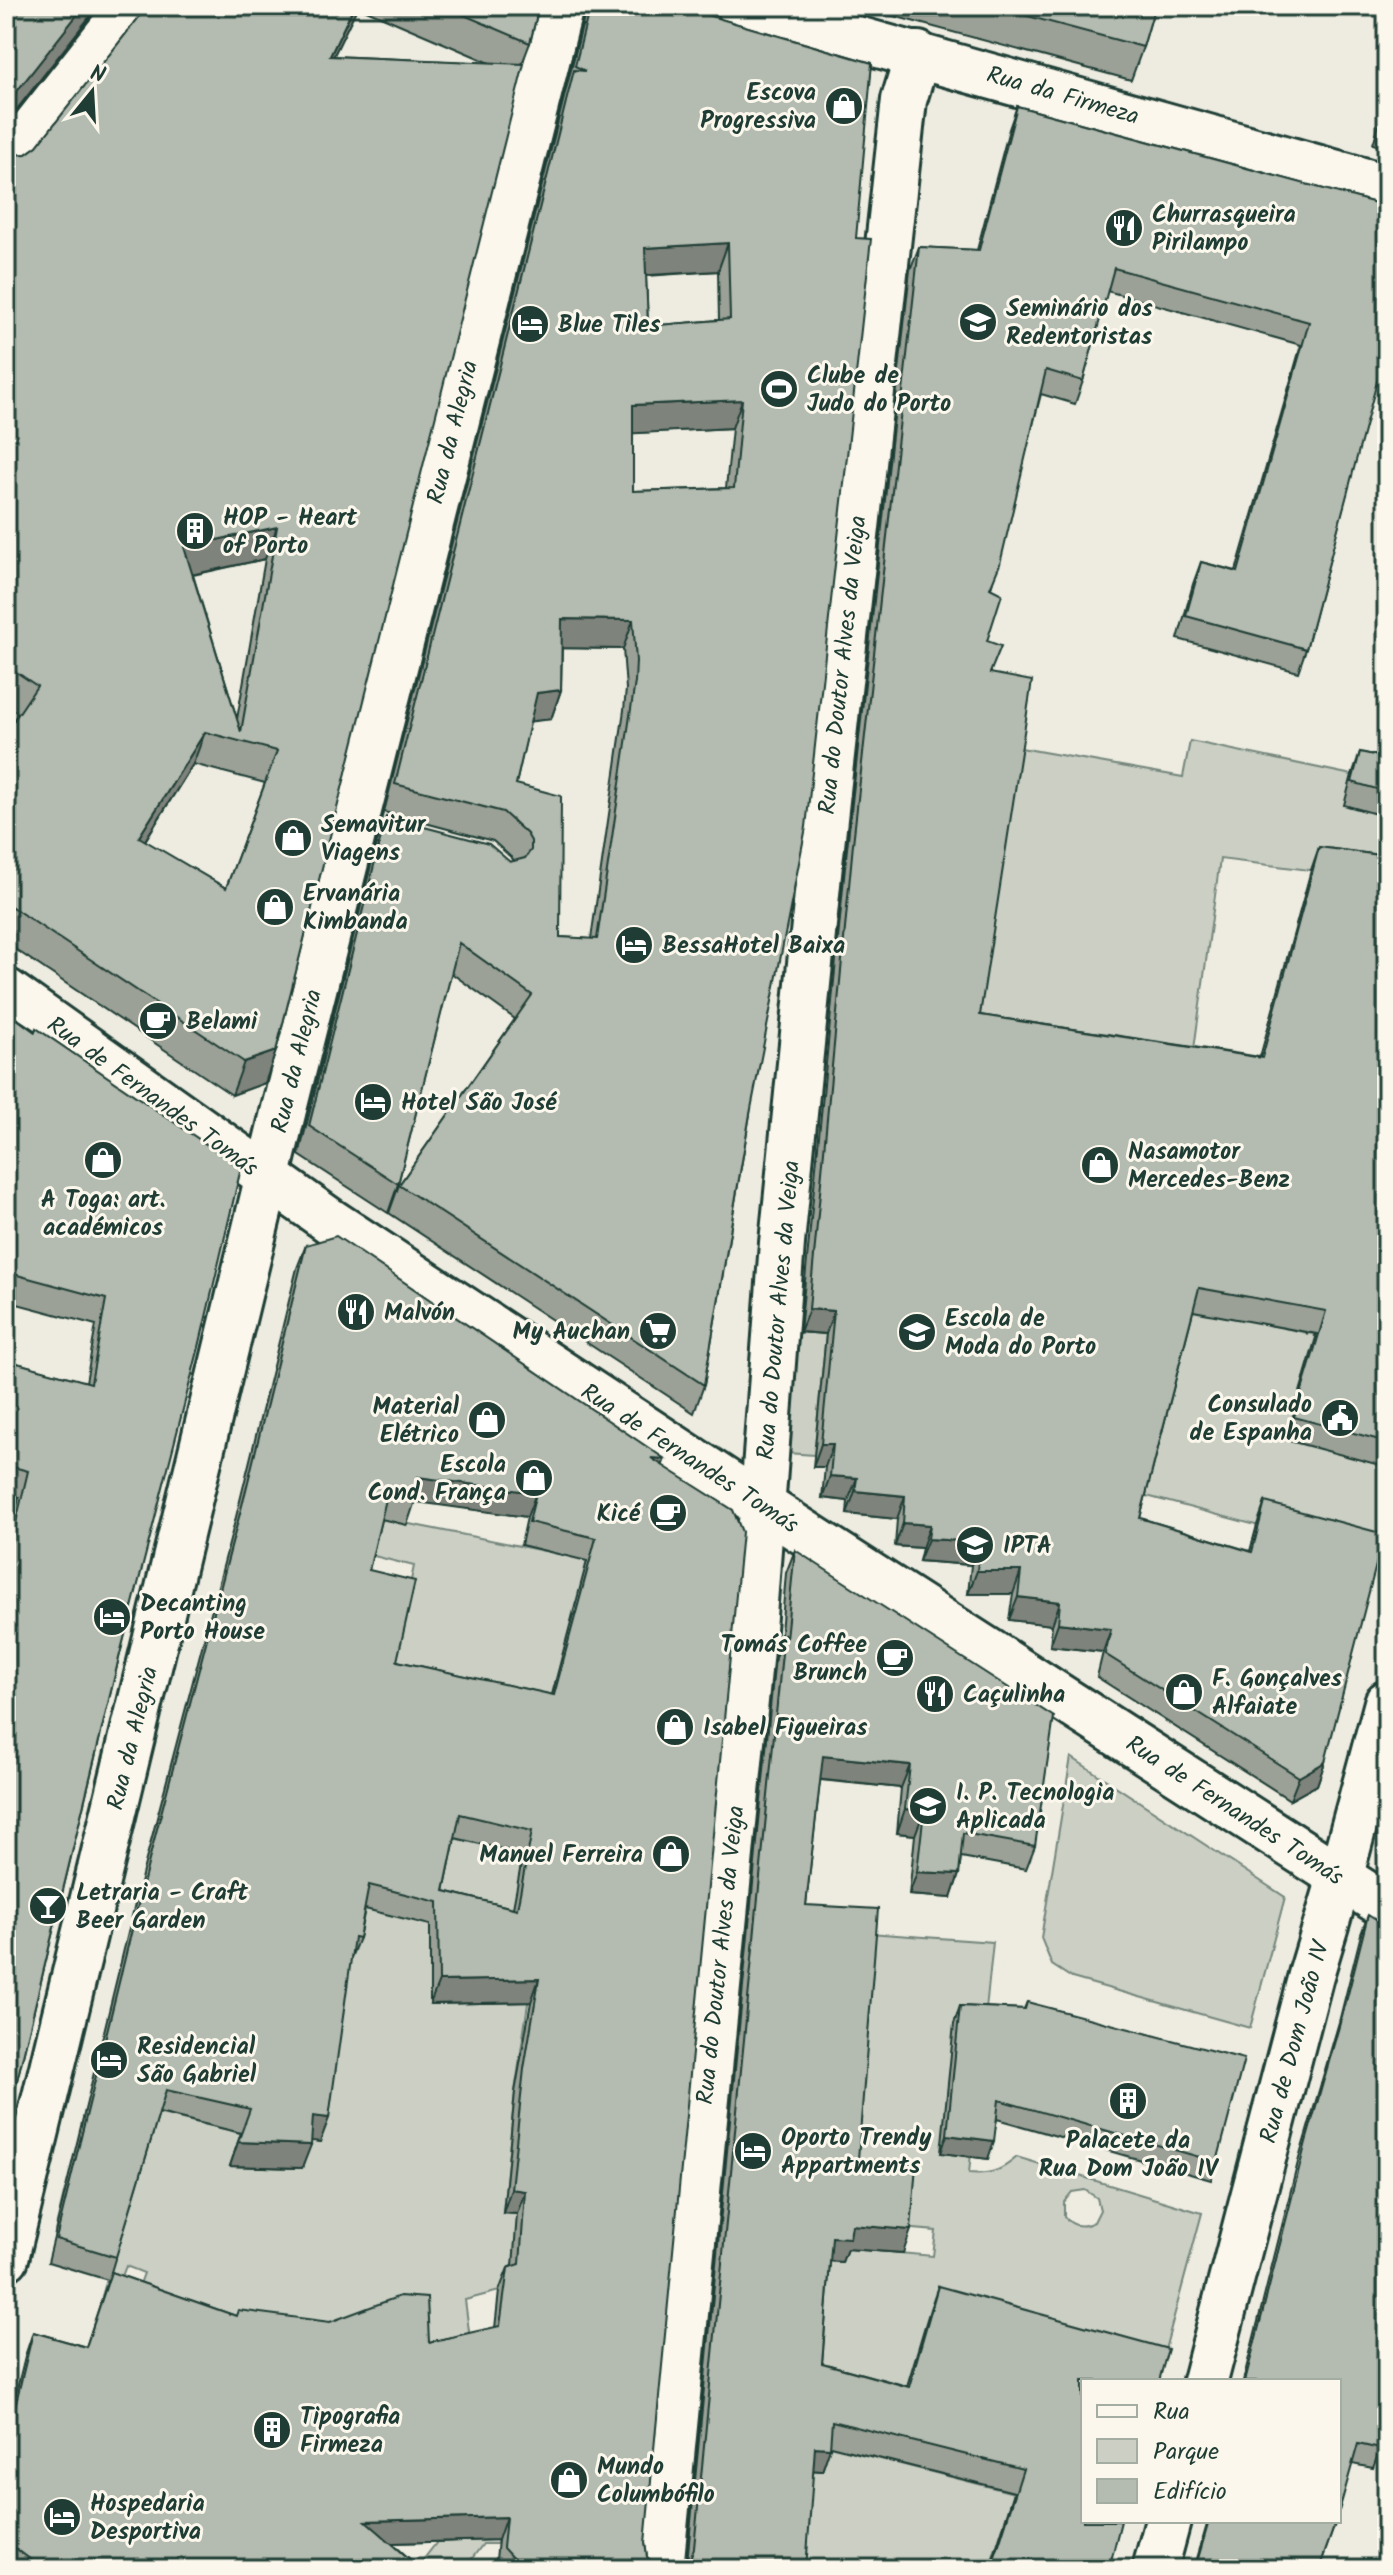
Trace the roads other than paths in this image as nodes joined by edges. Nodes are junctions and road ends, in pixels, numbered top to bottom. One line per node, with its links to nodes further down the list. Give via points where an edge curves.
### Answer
1 (130, 6): 5 (street)
2 (561, 6): 8 (street, Rua da Alegria)
3 (739, 6): 4 (street, Rua da Firmeza)
4 (918, 54): 6 (street, Rua da Firmeza); 9 (street, Rua do Doutor Alves da Veiga, via 904,100 820,864 780,1269)
5 (6, 163)
6 (1387, 187)
7 (6, 991): 8 (street, Rua de Fernandes Tomás)
8 (267, 1177): 9 (street, Rua de Fernandes Tomás); 13 (street, Rua da Alegria)
9 (763, 1506): 11 (street, Rua de Fernandes Tomás); 16 (street, Rua do Doutor Alves da Veiga)
10 (1387, 1703): 11 (street, Rua de Dom João IV)
11 (1340, 1878): 12 (street, Rua de Fernandes Tomás); 14 (street, Rua de Dom João IV)
12 (1387, 1907)
13 (6, 2258)
14 (1206, 2379)
15 (1167, 2523): 17 (street)
16 (661, 2569)
17 (1155, 2569)

